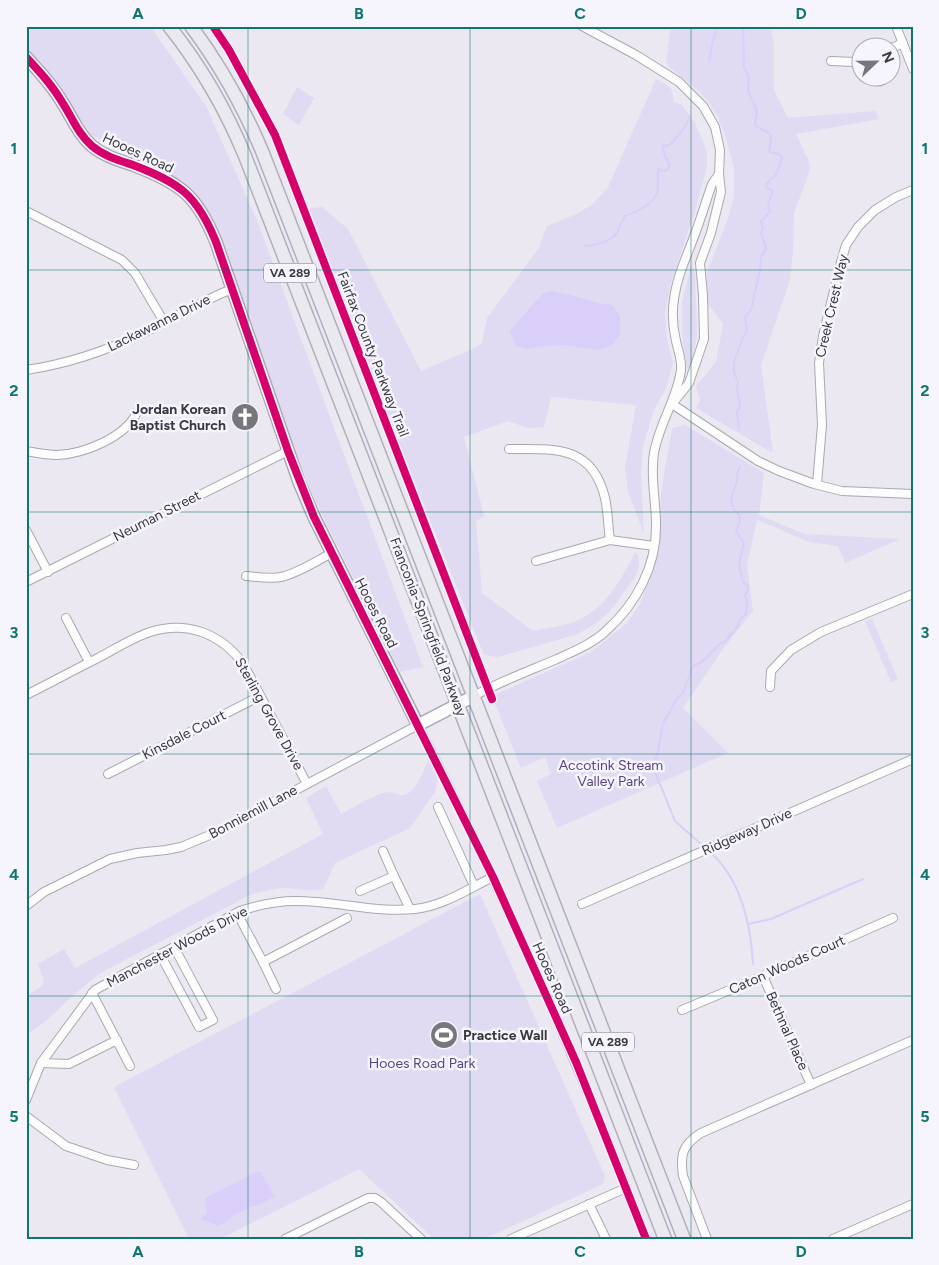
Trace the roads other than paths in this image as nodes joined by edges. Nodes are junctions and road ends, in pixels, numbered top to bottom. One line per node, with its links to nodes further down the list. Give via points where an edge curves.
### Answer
1 (169, 26): 40 (main road, Franconia-Springfield Parkway / VA 289, via 205,79 240,144)
2 (191, 26): 39 (main road, Franconia-Springfield Parkway / VA 289, via 229,84 262,150)
3 (582, 26): 10 (street, via 678,82 702,106 715,126 720,150)
4 (896, 26): 5 (street)
5 (903, 43): 9 (street)
6 (26, 57): 15 (street, Hooes Road, via 54,90 90,144 110,157 177,185 194,201 209,226)
7 (831, 61): 8 (street)
8 (852, 62)
9 (913, 69)
10 (719, 174): 13 (street, via 712,184); 14 (street, via 721,192)
11 (913, 190): 23 (street, Creek Crest Way, via 896,196 875,210 858,227 841,262 819,363 822,425)
12 (26, 212): 16 (street, via 122,260 135,274)
13 (689, 248): 14 (street); 18 (street, via 674,300 673,320 681,370)
14 (703, 254): 18 (street, via 700,264 704,339 689,383)
15 (232, 289): 16 (street, Lackawanna Drive); 22 (street, Hooes Road)
16 (164, 322): 17 (street, Lackawanna Drive, via 96,353)
17 (26, 370)
18 (672, 404): 23 (street, via 758,461); 27 (street, via 654,453)
19 (137, 412): 21 (street, via 123,431 84,450 56,455)
20 (509, 448): 26 (street, via 558,449 589,466 601,484 606,500)
21 (26, 451)
22 (288, 451): 28 (street, Hooes Road); 30 (street, Neuman Street)
23 (817, 484): 24 (street, via 842,491)
24 (913, 494)
25 (26, 530): 30 (street)
26 (610, 540): 27 (street); 29 (street)
27 (654, 546): 39 (street, via 647,574 637,594 604,633 577,650)
28 (332, 553): 31 (street, via 291,574 269,578); 41 (street, Hooes Road)
29 (536, 561)
30 (48, 572): 32 (street, Neuman Street)
31 (246, 576)
32 (26, 582)
33 (913, 594): 36 (street, via 821,632 791,650 771,671)
34 (66, 618): 35 (street)
35 (89, 662): 37 (street, Sterling Grove Drive); 38 (street, Sterling Grove Drive, via 150,632 177,627 192,629 214,636 231,649 244,665)
36 (770, 687)
37 (26, 695)
38 (260, 696): 43 (street, Kinsdale Court); 44 (street, Sterling Grove Drive)
39 (474, 696): 40 (street, Bonniemill Lane); 82 (main road, Franconia-Springfield Parkway / VA 289)
40 (458, 704): 41 (street, Bonniemill Lane); 81 (main road, Franconia-Springfield Parkway / VA 289)
41 (418, 725): 44 (street, Bonniemill Lane); 48 (street, Hooes Road)
42 (913, 759): 51 (street, Ridgeway Drive)
43 (108, 774)
44 (307, 784): 52 (street, Bonniemill Lane, via 191,844 125,855 94,866 44,892)
45 (438, 807): 49 (street)
46 (383, 851): 47 (street)
47 (394, 876): 50 (street); 53 (street)
48 (492, 877): 49 (street, Manchester Woods Drive); 72 (street, Hooes Road, via 576,1062)
49 (474, 886): 53 (street, Manchester Woods Drive, via 433,905)
50 (360, 891)
51 (582, 904)
52 (26, 906)
53 (410, 909): 54 (street, Manchester Woods Drive, via 297,901 258,905)
54 (236, 913): 57 (street, Manchester Woods Drive); 59 (street)
55 (347, 918): 59 (street)
56 (893, 918): 60 (street, Caton Woods Court)
57 (174, 947): 58 (street, Manchester Woods Drive); 58 (street, via 212,1020 199,1027)
58 (160, 954): 62 (street, Manchester Woods Drive)
59 (263, 962): 61 (street)
60 (763, 976): 63 (street, Caton Woods Court); 68 (street, Bethnal Place)
61 (276, 989)
62 (92, 994): 64 (street); 66 (street, Manchester Woods Drive)
63 (682, 1010)
64 (117, 1040): 66 (street, via 69,1064); 67 (street)
65 (913, 1040): 68 (street, Bethnal Place)
66 (41, 1063): 69 (street, Manchester Woods Drive)
67 (130, 1066)
68 (811, 1085): 83 (street, Bethnal Place, via 701,1133 692,1138 683,1151 683,1176)
69 (26, 1100)
70 (26, 1116): 71 (street, via 66,1146)
71 (134, 1165)
72 (626, 1188): 73 (street); 80 (street, Hooes Road)
73 (589, 1204): 75 (street); 79 (street)
74 (913, 1204): 84 (street)
75 (524, 1236): 78 (street)
76 (286, 1239): 77 (street, via 368,1198 381,1202)
77 (421, 1239)
78 (511, 1239)
79 (606, 1239)
80 (646, 1239)
81 (665, 1239)
82 (684, 1239)
83 (707, 1239)
84 (833, 1239)

